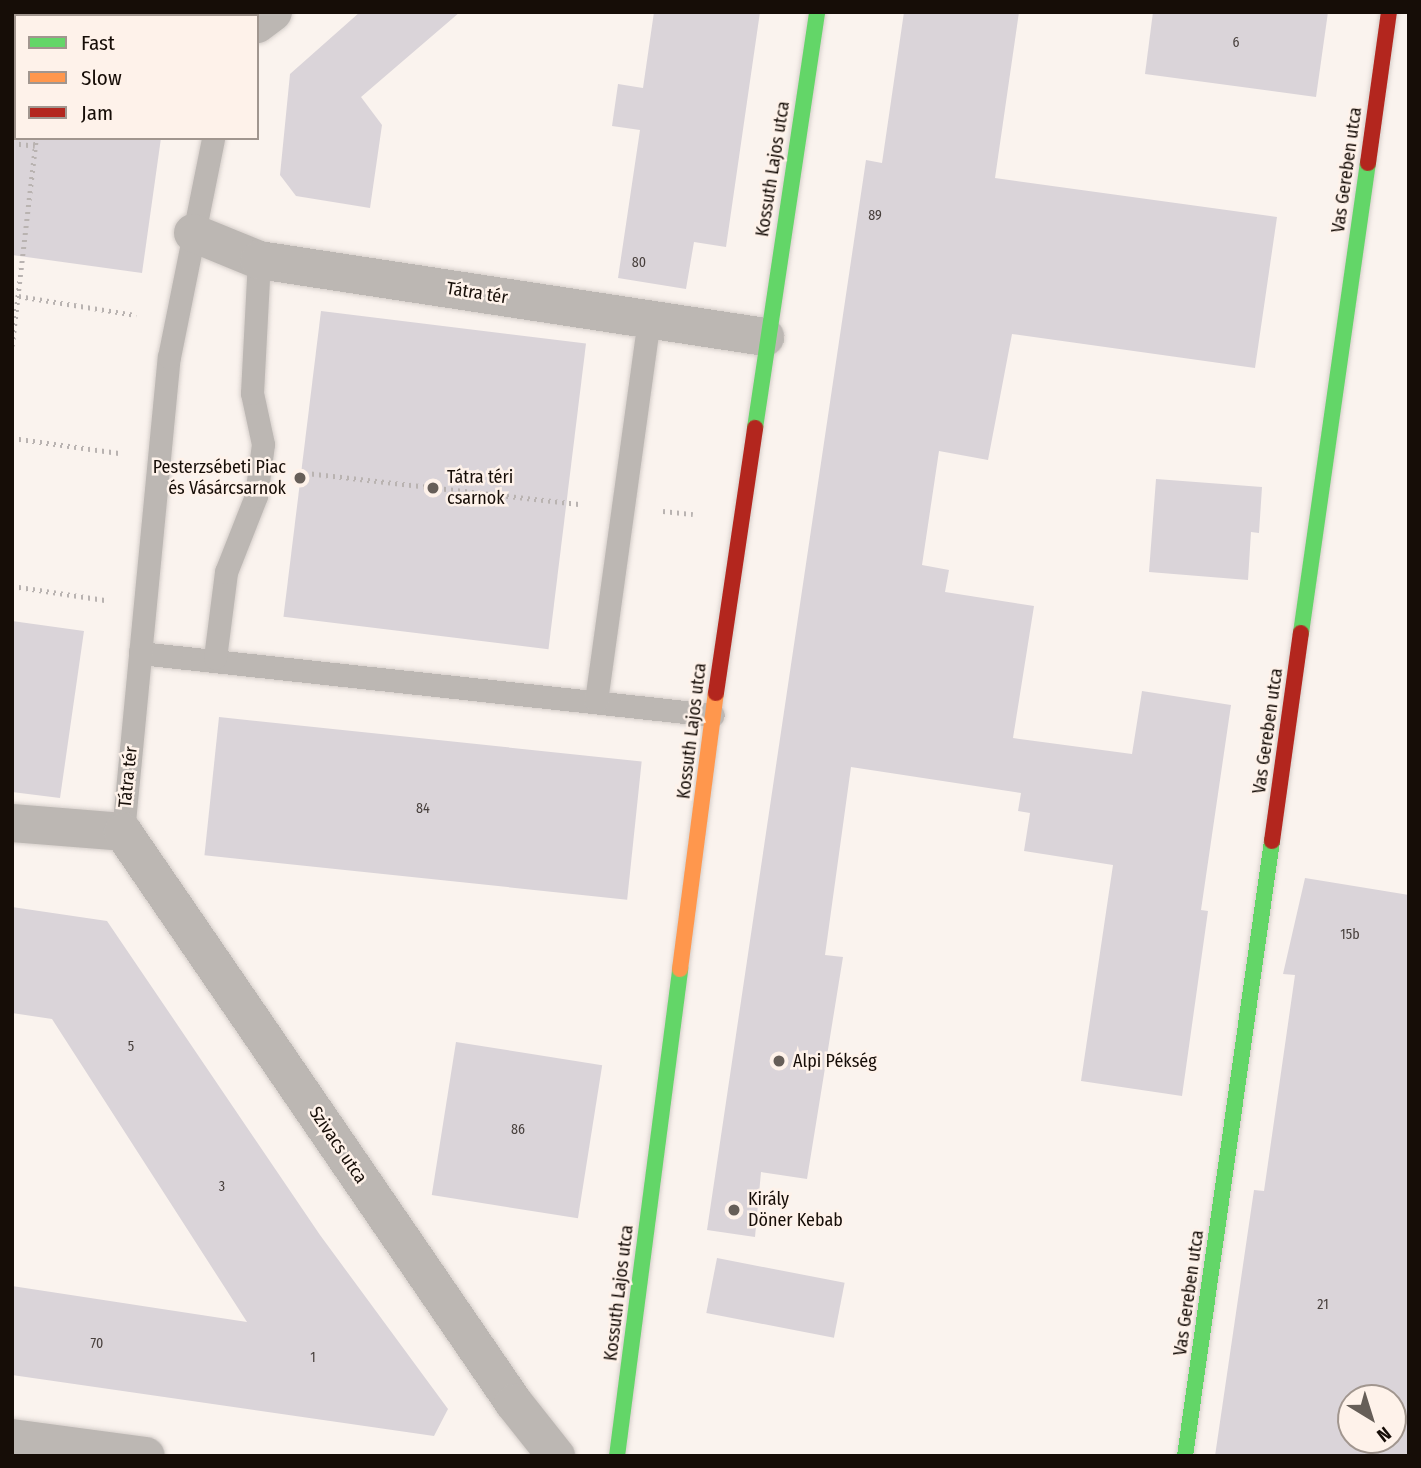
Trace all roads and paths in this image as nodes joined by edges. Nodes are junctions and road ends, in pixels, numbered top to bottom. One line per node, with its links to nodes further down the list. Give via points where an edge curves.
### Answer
1 (817, 12): 12 (street, Kossuth Lajos utca)
2 (1389, 12): 31 (street, Vas Gereben utca)
3 (36, 140): 6 (path)
4 (213, 140): 7 (lane)
5 (12, 144): 6 (path)
6 (35, 146): 9 (path)
7 (193, 233): 8 (street, Tátra tér); 20 (lane, Tátra tér, via 169,357)
8 (259, 260): 11 (street, Tátra tér); 21 (lane, via 252,393 262,444 256,496 226,572)
9 (15, 296): 10 (path); 13 (path)
10 (109, 311)
11 (649, 318): 12 (street, Tátra tér); 22 (lane)
12 (765, 337): 23 (street, Kossuth Lajos utca)
13 (12, 346)
14 (12, 438): 15 (path)
15 (87, 450)
16 (300, 473): 17 (path)
17 (566, 502)
18 (12, 586): 19 (path)
19 (65, 595)
20 (140, 653): 21 (lane); 25 (lane, Tátra tér)
21 (215, 658): 22 (lane)
22 (596, 701): 23 (lane)
23 (713, 715): 30 (street, Kossuth Lajos utca)
24 (12, 822): 25 (street, Tátra tér)
25 (123, 832): 29 (street, Szivacs utca, via 514,1403)
26 (12, 1438): 27 (street)
27 (58, 1450): 28 (street)
28 (146, 1456)
29 (556, 1456)
30 (617, 1456)
31 (1185, 1456)

